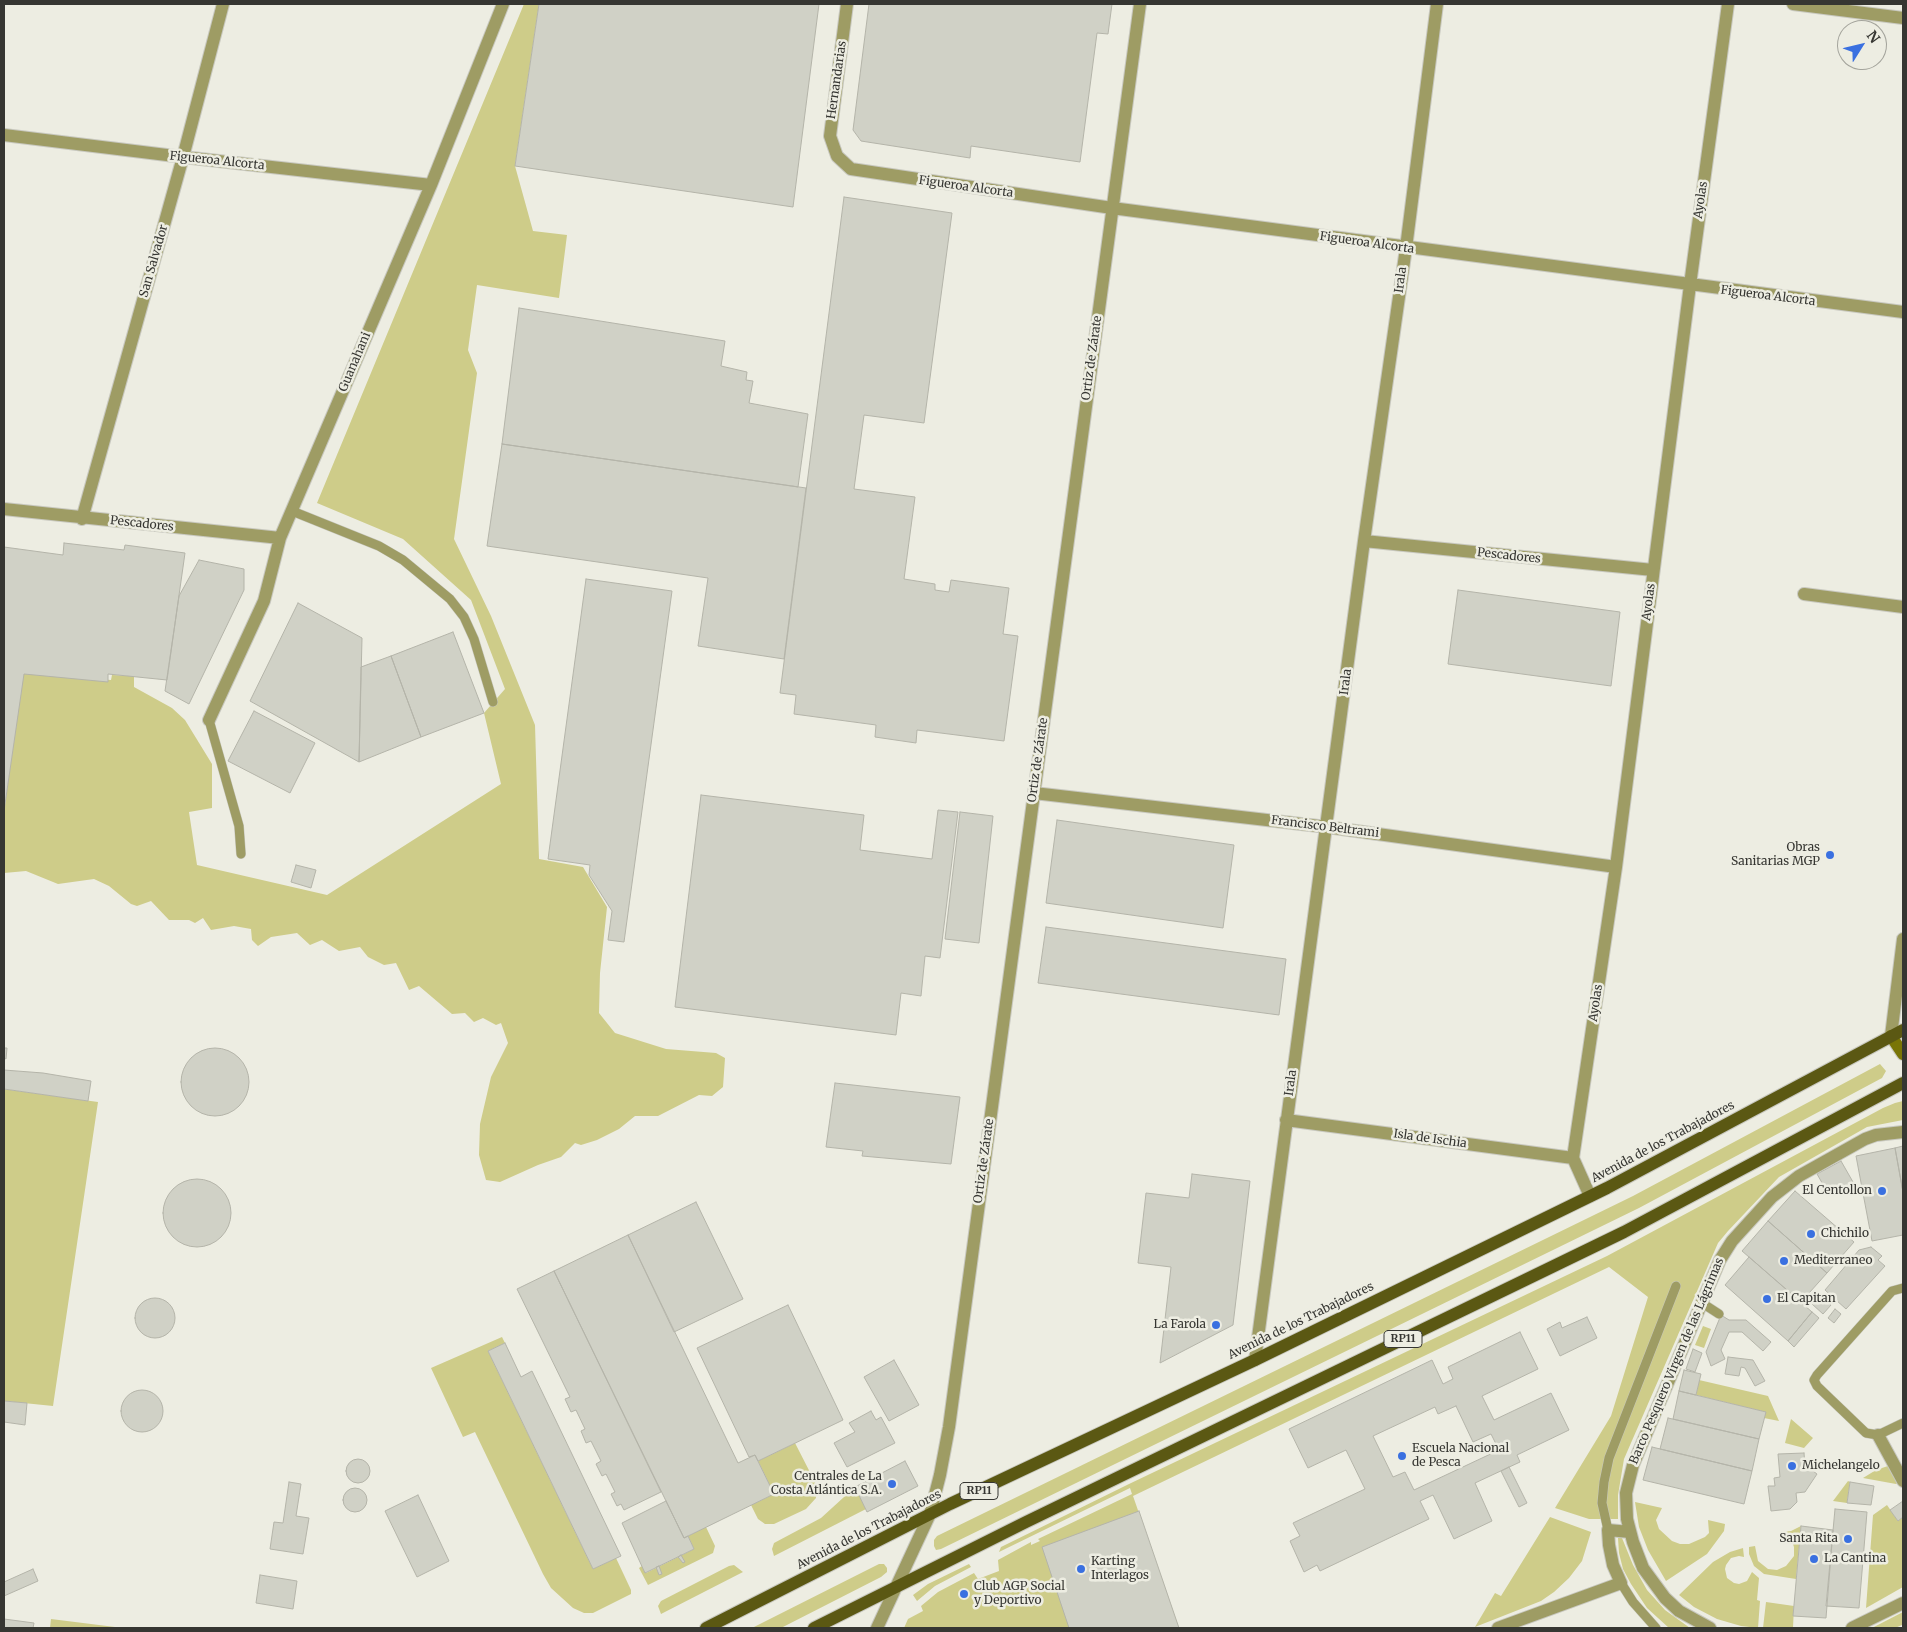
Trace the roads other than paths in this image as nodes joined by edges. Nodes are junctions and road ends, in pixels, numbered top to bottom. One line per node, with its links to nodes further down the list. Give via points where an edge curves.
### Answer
1 (223, 4): 11 (street, San Salvador)
2 (503, 4): 12 (street, Guanahani)
3 (847, 4): 10 (street, Hernandarias, via 830,136)
4 (1140, 4): 13 (street, Ortiz de Zárate)
5 (1437, 4): 14 (street, Irala)
6 (1728, 4): 15 (street, Ayolas)
7 (1793, 4): 8 (street)
8 (1903, 18)
9 (4, 135): 11 (street, Figueroa Alcorta)
10 (837, 156): 13 (street, Figueroa Alcorta, via 851,169)
11 (183, 157): 12 (street, Figueroa Alcorta); 19 (street, San Salvador)
12 (430, 185): 18 (street, Guanahani)
13 (1112, 208): 14 (street, Figueroa Alcorta); 27 (street, Ortiz de Zárate)
14 (1406, 248): 15 (street, Figueroa Alcorta); 21 (street, Irala)
15 (1690, 285): 16 (street, Figueroa Alcorta); 22 (street, Ayolas)
16 (1903, 312)
17 (4, 509): 19 (street, Pescadores)
18 (292, 511): 20 (street, Guanahani); 25 (lane, via 379,546 404,560 450,599 464,617 474,640)
19 (82, 518): 20 (street, Pescadores)
20 (280, 538): 26 (street, Guanahani, via 264,601)
21 (1364, 542): 22 (street, Pescadores); 28 (street, Irala)
22 (1653, 570): 30 (street, Ayolas)
23 (1804, 594): 24 (street)
24 (1903, 607)
25 (493, 702)
26 (209, 720): 29 (lane, via 234,809)
27 (1034, 793): 28 (street, Francisco Beltrami); 48 (street, Ortiz de Zárate, via 949,1426)
28 (1327, 827): 30 (street, Francisco Beltrami); 36 (street, Irala)
29 (241, 854)
30 (1616, 867): 38 (street, Ayolas)
31 (1903, 939): 33 (street)
32 (1903, 1030): 33 (main road, Avenida de los Trabajadores / RP11)
33 (1891, 1036): 34 (main road); 39 (main road, Avenida de los Trabajadores / RP11)
34 (1903, 1054)
35 (1903, 1083): 52 (main road, RP11, via 1624,1232)
36 (1286, 1120): 38 (street, Isla de Ischia); 44 (street, Irala)
37 (1903, 1132): 42 (street, Barco Pesquero Virgen de las Lágrimas, via 1865,1139 1785,1185 1728,1246)
38 (1574, 1158): 39 (street)
39 (1590, 1196): 44 (main road, Avenida de los Trabajadores / RP11)
40 (1676, 1286): 49 (lane, via 1609,1458 1602,1502)
41 (1903, 1288): 46 (lane, via 1892,1291 1814,1380 1862,1430 1872,1436)
42 (1702, 1303): 43 (lane); 50 (street, Barco Pesquero Virgen de las Lágrimas, via 1633,1465 1626,1493)
43 (1719, 1314)
44 (1255, 1360): 48 (main road, Avenida de los Trabajadores / RP11)
45 (1903, 1423): 46 (lane)
46 (1878, 1435): 47 (street)
47 (1903, 1481)
48 (930, 1514): 52 (street, Ortiz de Zárate); 54 (main road, Avenida de los Trabajadores / RP11)
49 (1608, 1530): 50 (street); 51 (street, via 1613,1565)
50 (1630, 1532): 59 (street, Barco Pesquero Virgen de las Lágrimas, via 1643,1568 1665,1598 1679,1611)
51 (1621, 1582): 57 (street); 58 (lane, via 1633,1602)
52 (897, 1586): 55 (main road, RP11); 56 (street, Ortiz de Zárate)
53 (1903, 1603): 60 (street)
54 (706, 1628)
55 (814, 1628)
56 (877, 1628)
57 (1498, 1628)
58 (1656, 1628)
59 (1710, 1628)
60 (1852, 1628)

